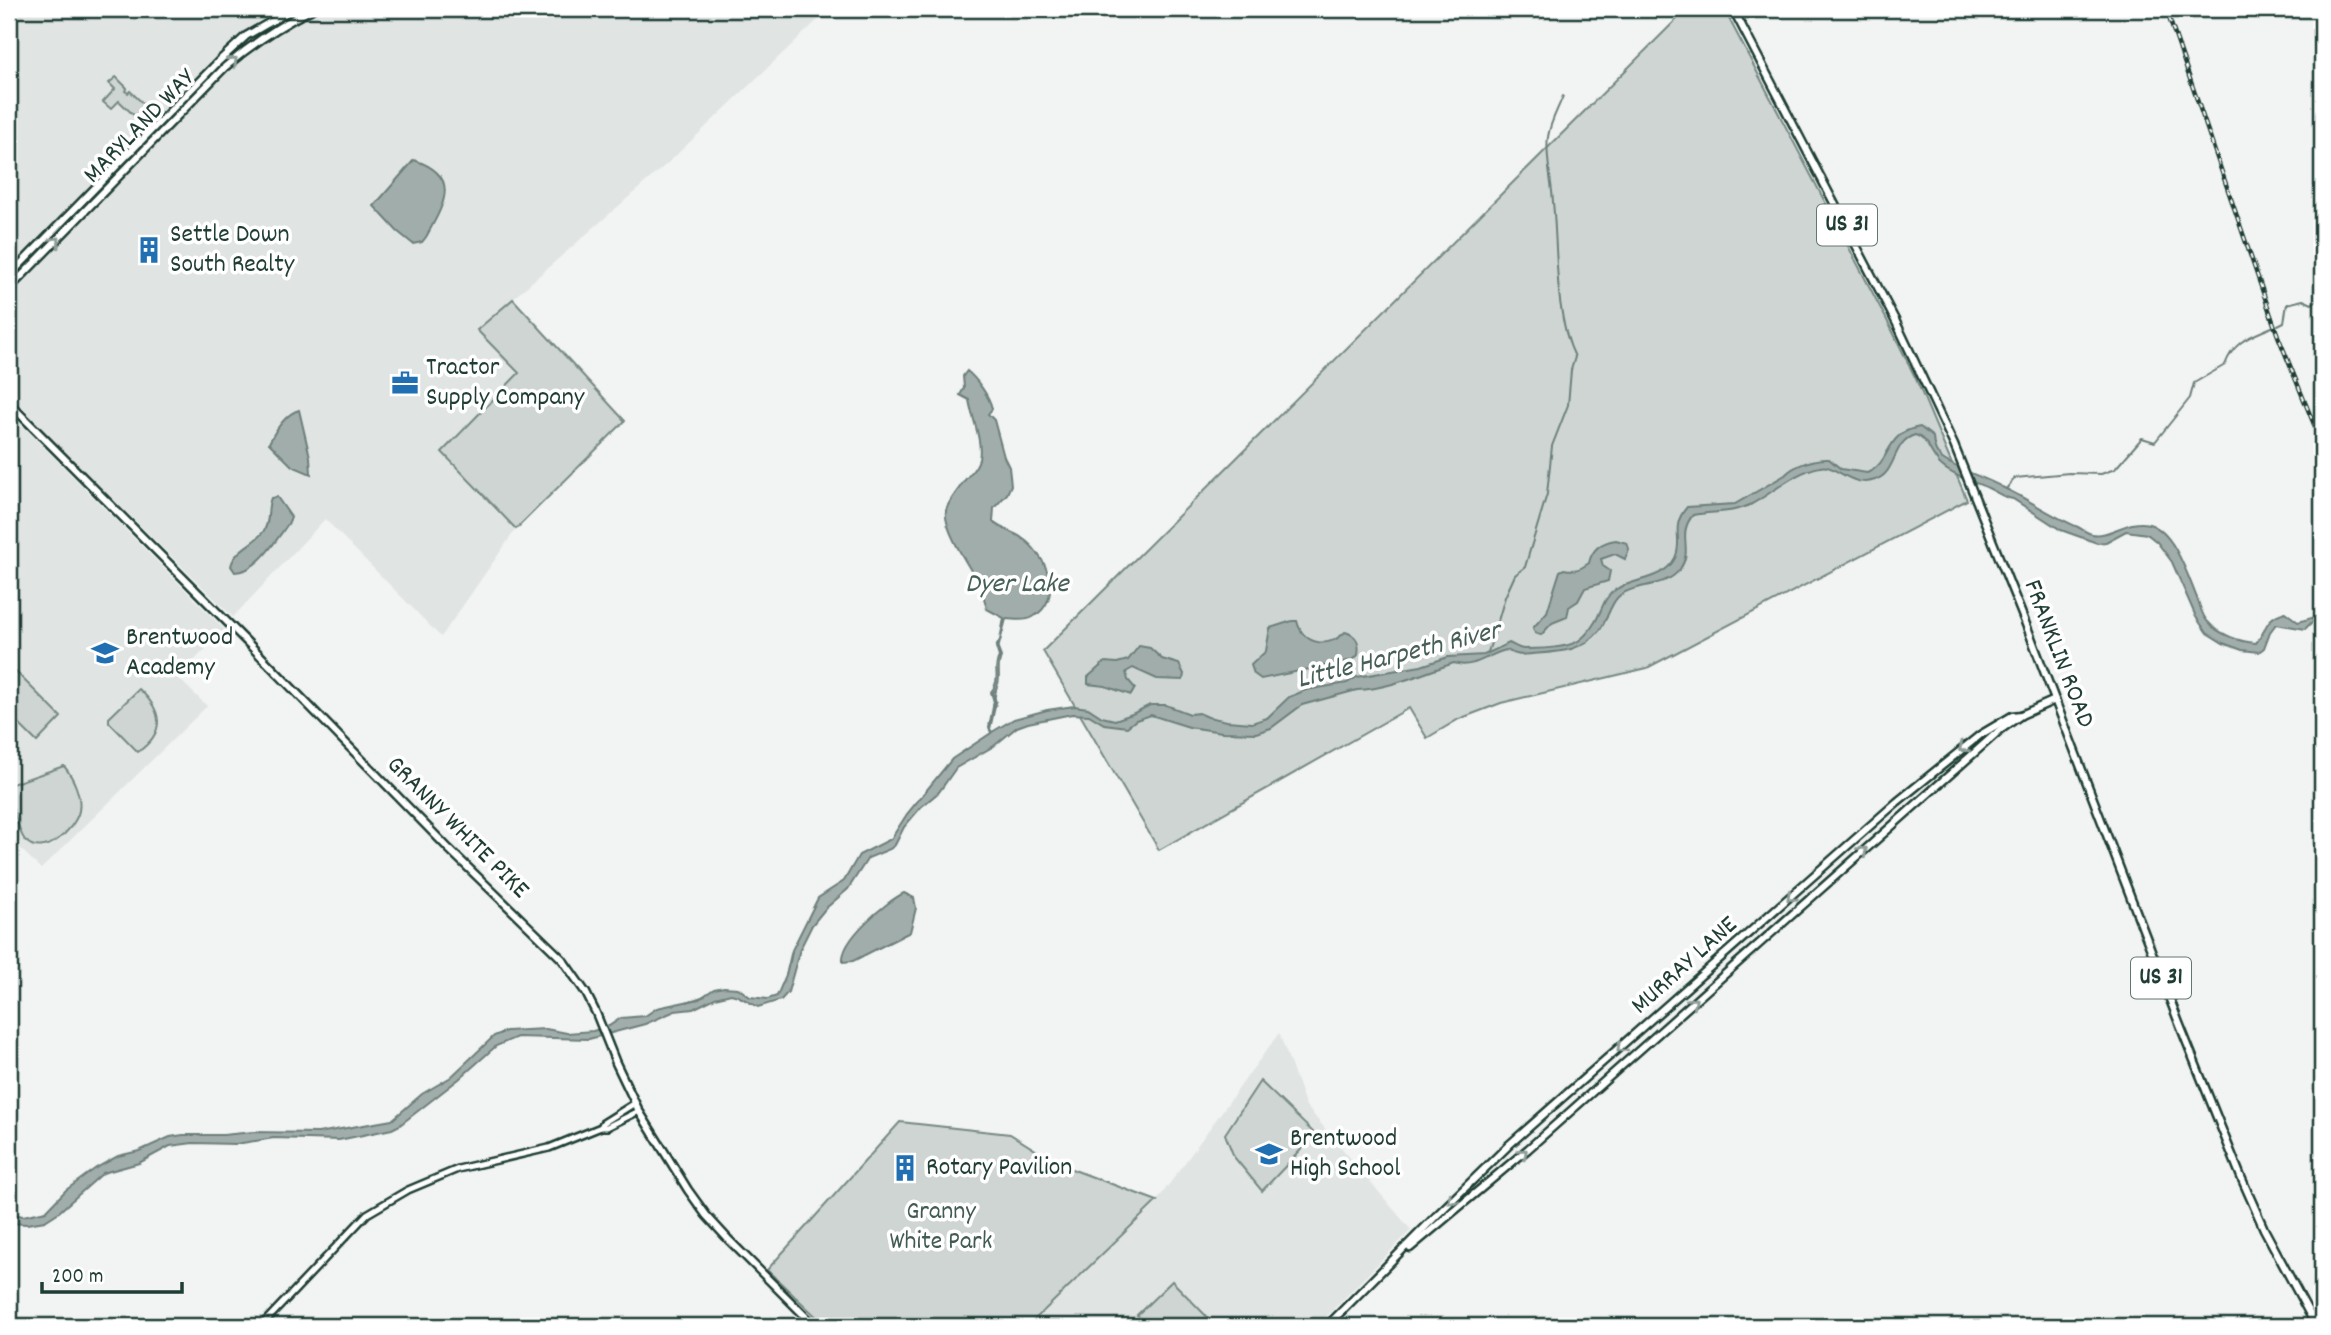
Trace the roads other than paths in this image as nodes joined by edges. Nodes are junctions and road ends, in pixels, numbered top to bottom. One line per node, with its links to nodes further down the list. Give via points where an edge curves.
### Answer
1 (293, 9): 4 (main road, MARYLAND WAY, via 246,36)
2 (312, 9): 5 (main road, MARYLAND WAY, one-way to 2, via 225,67 280,25)
3 (1733, 9): 9 (main road, FRANKLIN ROAD / US 31, via 1896,321 1954,445)
4 (119, 163): 5 (main road); 6 (main road, MARYLAND WAY)
5 (125, 170): 7 (main road, MARYLAND WAY, one-way to 5)
6 (9, 275)
7 (9, 289)
8 (9, 403): 11 (main road, GRANNY WHITE PIKE, via 550,946 573,973 596,1013)
9 (2055, 700): 10 (main road, MURRAY LANE); 18 (main road, FRANKLIN ROAD / US 31, via 2241,1177)
10 (2021, 715): 14 (main road, MURRAY LANE, one-way to 10); 14 (main road, MURRAY LANE, one-way to 14, via 1980,735 1897,802 1510,1144)
11 (635, 1103): 12 (main road, GRANNY WHITE PIKE); 13 (street)
12 (639, 1111): 13 (street); 16 (main road, GRANNY WHITE PIKE, via 706,1215)
13 (601, 1128): 15 (street, via 550,1148 458,1169 411,1188 367,1214)
14 (1389, 1265): 17 (main road, MURRAY LANE)
15 (261, 1326)
16 (815, 1326)
17 (1327, 1326)
18 (2316, 1326)

